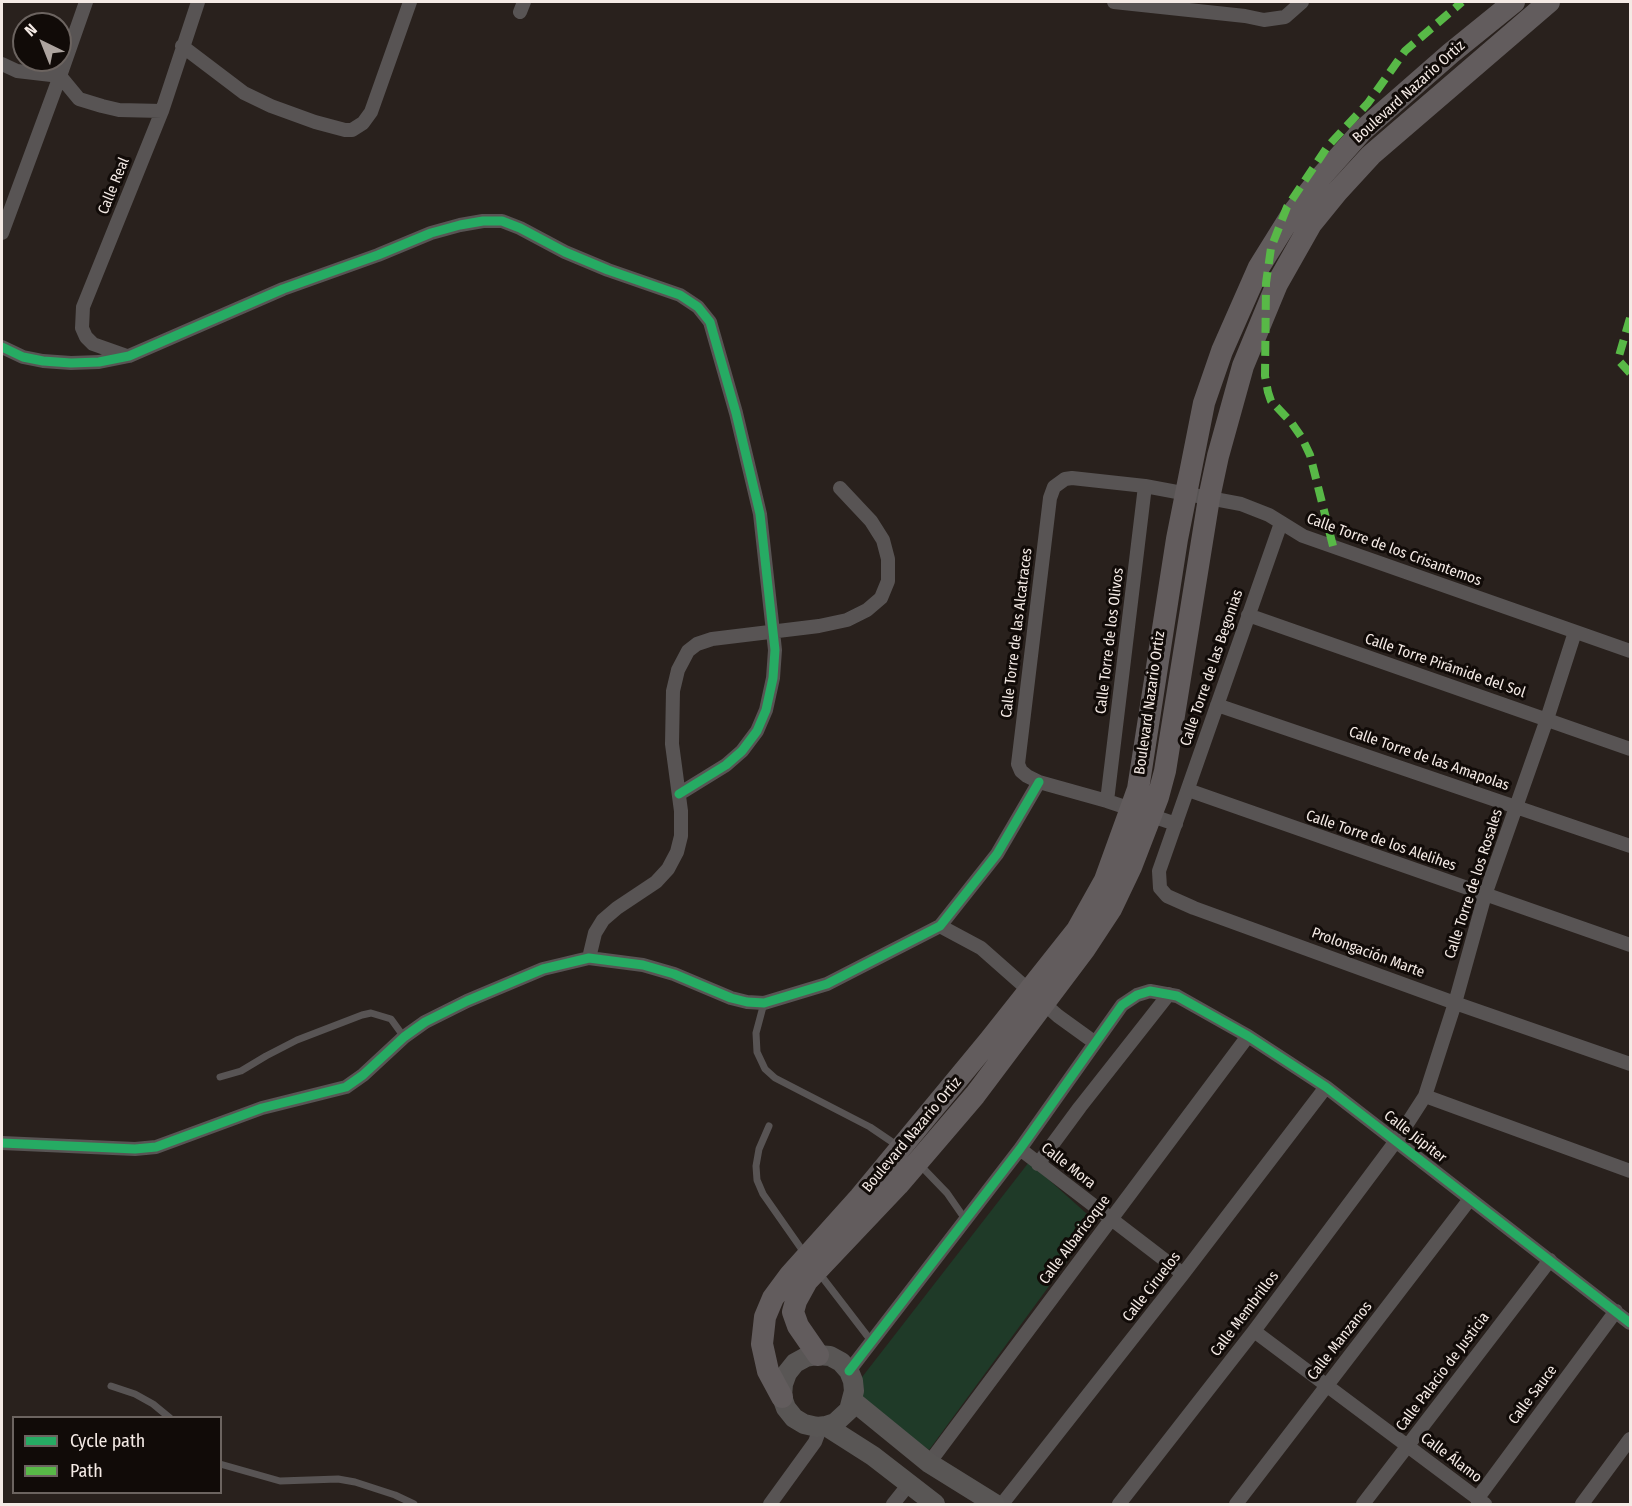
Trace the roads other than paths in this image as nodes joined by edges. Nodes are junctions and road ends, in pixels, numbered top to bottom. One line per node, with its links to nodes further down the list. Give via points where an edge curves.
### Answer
1 (86, 2): 11 (street)
2 (198, 2): 9 (street, Calle Real)
3 (410, 2): 9 (street, via 375,101 363,123 352,130 315,122 244,93)
4 (1114, 2): 8 (street)
5 (1302, 2): 8 (street, via 1285,17 1264,20)
6 (1515, 2): 18 (main road, Boulevard Nazario Ortiz, via 1363,129 1293,214 1259,267 1222,351 1204,403)
7 (1549, 2): 20 (main road, Boulevard Nazario Ortiz, via 1371,155 1311,224 1277,284 1257,330 1230,411)
8 (1175, 4)
9 (182, 46): 12 (street, Calle Real)
10 (2, 64): 11 (street, via 17,71)
11 (60, 76): 12 (street, via 79,99 119,110); 13 (street)
12 (162, 111): 15 (street, Calle Real, via 83,307 82,328 86,337 93,344)
13 (2, 233)
14 (2, 347): 15 (street, via 23,357 52,362 99,362)
15 (129, 356): 24 (street, via 283,289 431,232 483,221 502,221 608,270 680,295 698,307 710,322 734,403 760,514)
16 (1145, 486): 18 (street, Calle Torre de los Crisantemos); 19 (street, Calle Torre de los Crisantemos, via 1072,478 1059,482); 32 (street, Calle Torre de los Olivos)
17 (840, 488): 24 (street, via 883,540 888,581 881,598 847,620)
18 (1185, 493): 20 (street, Calle Torre de los Crisantemos); 34 (main road, Boulevard Nazario Ortiz, via 1138,789)
19 (1050, 498): 29 (street, Calle Torre de las Alcatraces, via 1018,756 1021,771)
20 (1209, 498): 21 (street, Calle Torre de los Crisantemos, via 1252,507); 34 (main road, Boulevard Nazario Ortiz, via 1165,771)
21 (1281, 523): 22 (street, Calle Torre de las Begonias); 23 (street, Calle Torre de los Crisantemos, via 1303,536)
22 (1248, 615): 26 (street, Calle Torre de las Begonias); 27 (street, Calle Torre Pirámide del Sol)
23 (1575, 632): 25 (street, Calle Torre de los Crisantemos); 27 (street, Calle Torre de los Rosales)
24 (772, 633): 31 (street, via 773,678 757,731 726,765); 31 (street, via 712,639 697,644 683,658 673,691 672,744)
25 (1630, 651)
26 (1217, 705): 30 (street, Calle Torre de las Begonias); 33 (street, Calle Torre de las Amapolas)
27 (1547, 719): 28 (street, Calle Torre Pirámide del Sol); 33 (street, Calle Torre de los Rosales)
28 (1630, 749)
29 (1039, 782): 32 (street); 38 (street, via 997,854)
30 (1188, 790): 35 (street, Calle Torre de las Begonias); 37 (street, Calle Torre de los Alelihes)
31 (678, 795): 40 (street, via 681,836 677,852 656,882 603,920 595,933)
32 (1107, 801): 34 (street)
33 (1516, 805): 36 (street, Calle Torre de las Amapolas); 37 (street, Calle Torre de los Rosales)
34 (1141, 813): 35 (street); 42 (main road, Boulevard Nazario Ortiz)
35 (1176, 824): 43 (street, Prolongación Marte, via 1159,871 1160,888 1167,896)
36 (1630, 846)
37 (1485, 895): 39 (street, Calle Torre de los Alelihes); 43 (street, Calle Torre de los Rosales)
38 (940, 926): 42 (street, via 981,948); 44 (street, via 827,984)
39 (1630, 945)
40 (590, 958): 44 (street, via 643,965 731,998); 46 (street, via 543,969 467,1001)
41 (1169, 994): 45 (street, Calle Júpiter); 47 (street, via 1150,991 1137,995 1122,1005); 57 (street)
42 (1037, 997): 47 (street); 56 (main road, Boulevard Nazario Ortiz)
43 (1455, 1003): 48 (street, Prolongación Marte); 51 (street, Calle Torre de los Rosales)
44 (764, 1004): 56 (lane, via 756,1033 757,1052 765,1069 775,1078 870,1127)
45 (1248, 1036): 50 (street, Calle Júpiter); 61 (street, Calle Albaricoque)
46 (404, 1037): 49 (lane, via 391,1019 371,1013 297,1040 241,1071); 54 (street, via 346,1087 262,1108 156,1147)
47 (1094, 1042): 55 (street)
48 (1630, 1064)
49 (220, 1077)
50 (1326, 1087): 53 (street, Calle Júpiter); 64 (street, Calle Ciruelos)
51 (1425, 1096): 53 (street, Calle Torre de los Rosales); 58 (street)
52 (769, 1126): 63 (lane, via 759,1149 757,1180)
53 (1396, 1142): 59 (street, Calle Júpiter); 67 (street, Calle Membrillos)
54 (2, 1143)
55 (1020, 1149): 57 (street, Calle Mora); 60 (street)
56 (909, 1155): 60 (lane, via 947,1193); 63 (main road, Boulevard Nazario Ortiz)
57 (1038, 1164): 61 (street, Calle Mora)
58 (1630, 1171)
59 (1470, 1199): 62 (street, Calle Júpiter); 72 (street, Calle Manzanos)
60 (965, 1219): 68 (street)
61 (1110, 1219): 64 (street, Calle Mora); 79 (street, Calle Albaricoque)
62 (1550, 1260): 65 (street, Calle Júpiter); 78 (street, Calle Palacio de Justicia)
63 (812, 1264): 68 (lane); 69 (main road, Boulevard Nazario Ortiz, via 793,1312); 73 (main road, Boulevard Nazario Ortiz, via 773,1298 765,1317 762,1344 768,1371)
64 (1183, 1274): 88 (street, Calle Ciruelos)
65 (1616, 1311): 66 (street, Calle Júpiter); 82 (street, Calle Sauce)
66 (1630, 1323)
67 (1254, 1330): 72 (street, Calle Álamo); 89 (street, Calle Membrillos)
68 (872, 1342): 70 (street)
69 (818, 1355): 70 (street, via 835,1359); 73 (street, via 795,1363 787,1373)
70 (849, 1371): 74 (street)
71 (111, 1386): 75 (lane, via 135,1394)
72 (1326, 1386): 78 (street, Calle Álamo); 90 (street, Calle Manzanos)
73 (782, 1396): 76 (street, via 794,1418)
74 (853, 1401): 76 (street, via 843,1417); 79 (street)
75 (168, 1416)
76 (821, 1426): 81 (street, via 873,1456); 84 (street, via 815,1442)
77 (1630, 1439): 92 (street)
78 (1407, 1446): 82 (street, Calle Álamo); 91 (street, Calle Palacio de Justicia)
79 (929, 1463): 87 (street)
80 (222, 1465): 83 (lane, via 280,1481 355,1482)
81 (909, 1484): 85 (street); 86 (street)
82 (1481, 1502)
83 (414, 1504)
84 (770, 1504)
85 (893, 1504)
86 (935, 1504)
87 (995, 1504)
88 (1002, 1504)
89 (1119, 1504)
90 (1236, 1504)
91 (1363, 1504)
92 (1582, 1504)

